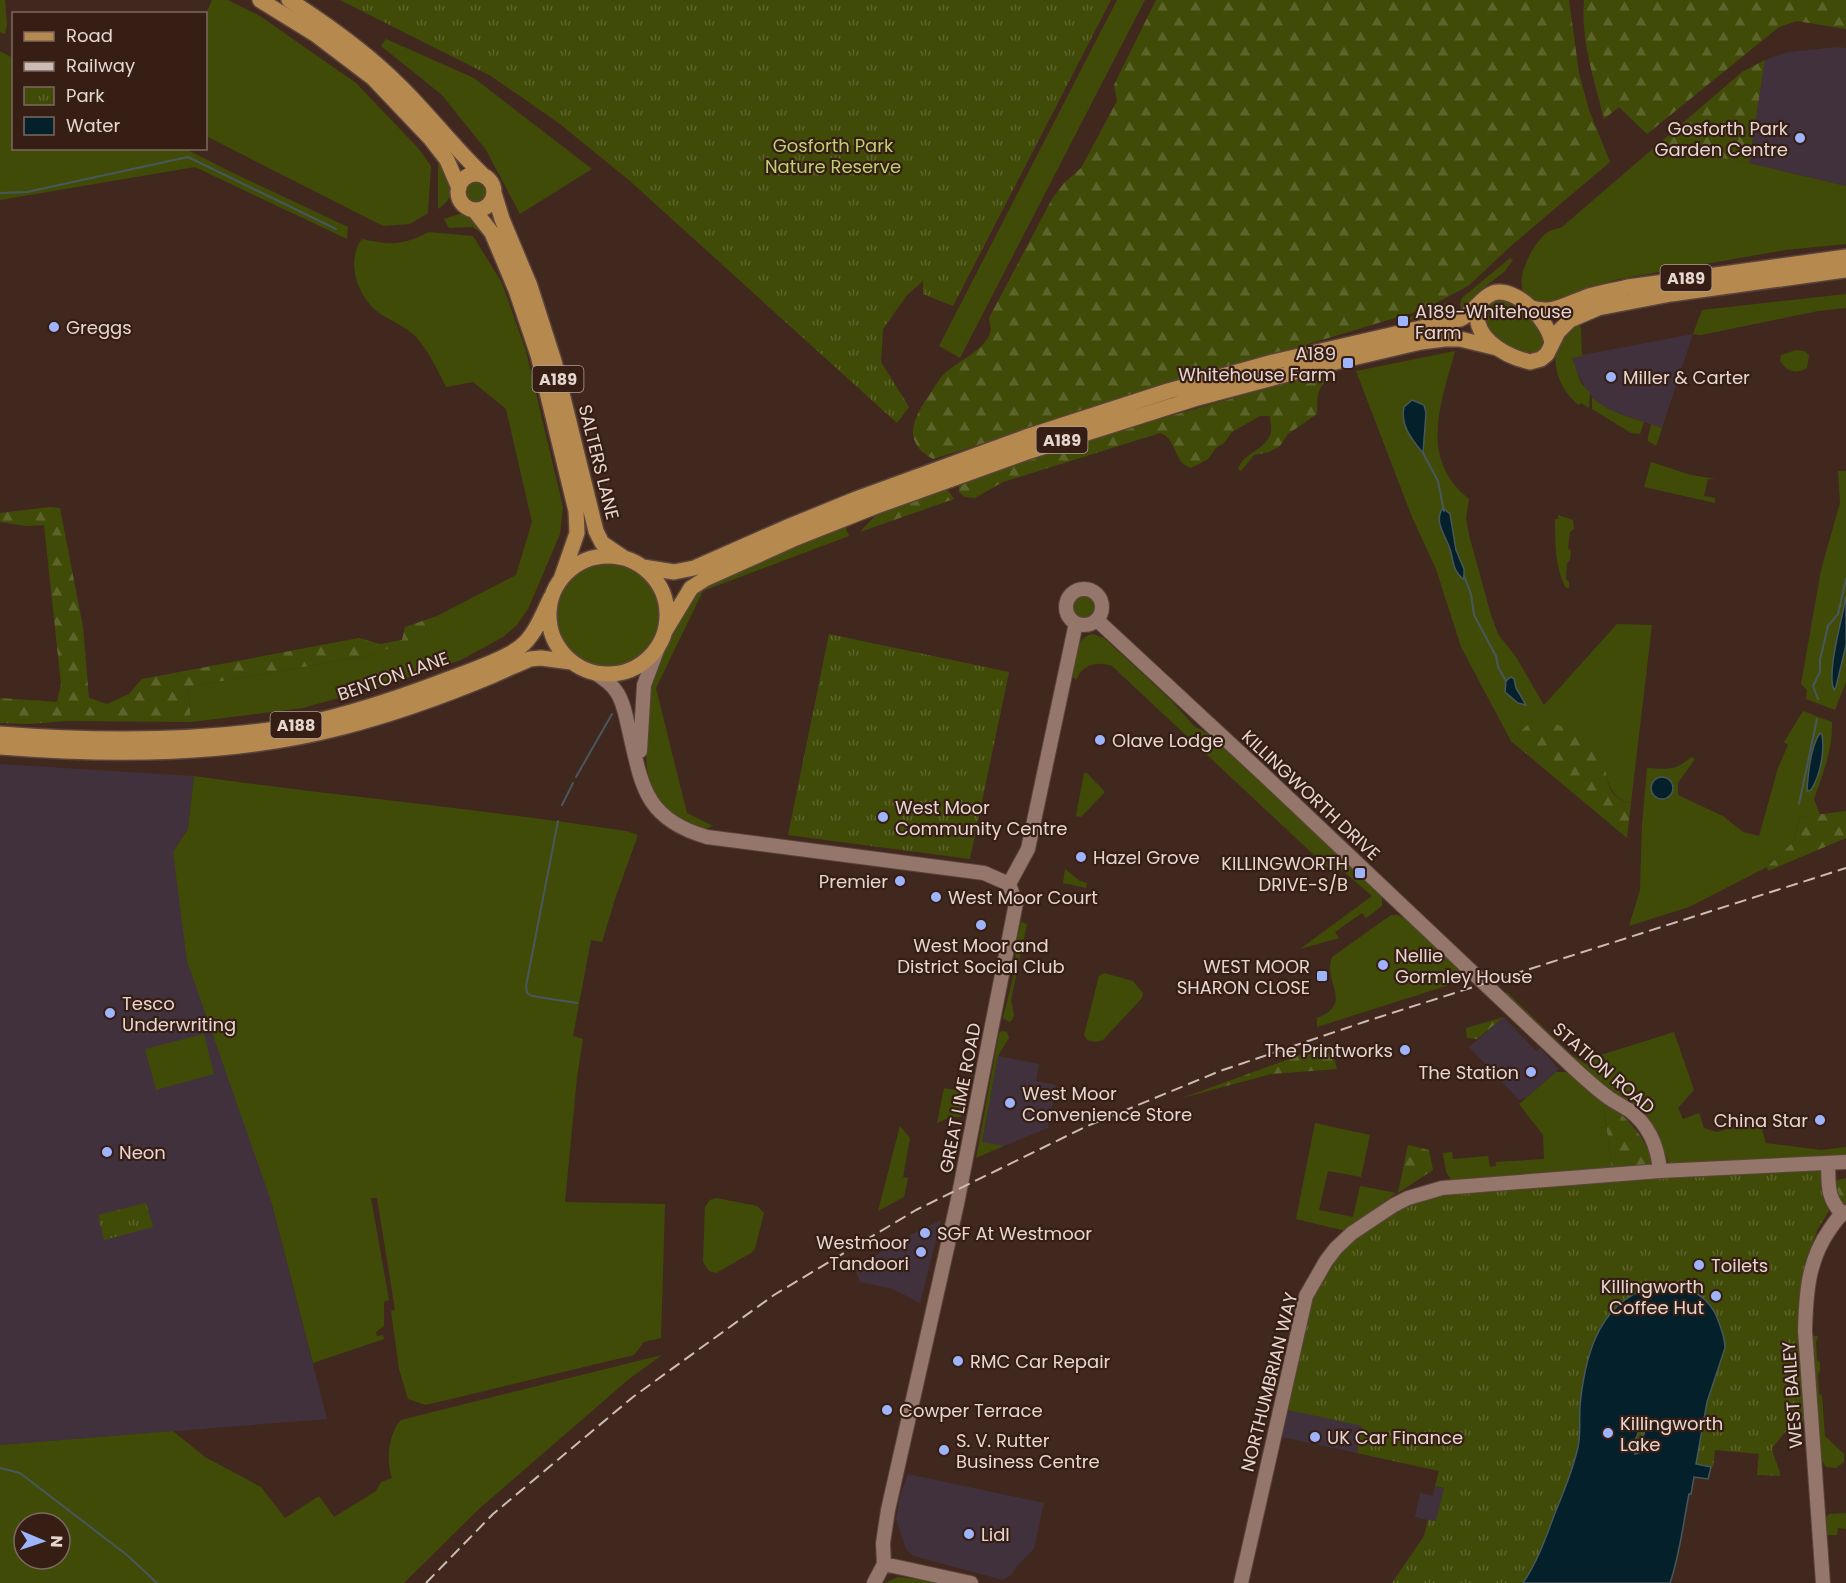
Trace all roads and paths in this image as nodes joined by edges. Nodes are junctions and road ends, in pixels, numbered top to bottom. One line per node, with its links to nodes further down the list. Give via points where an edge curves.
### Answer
1 (260, 0): 4 (main road, A189, via 315,34 373,78 430,138 447,160)
2 (289, 0): 3 (main road, A189, via 321,20 401,86)
3 (484, 176): 4 (main road, via 468,176); 5 (main road, A189, via 493,185)
4 (459, 188): 6 (main road, A189, via 461,202)
5 (494, 193): 6 (main road, via 489,205); 13 (main road, SALTERS LANE / A189, via 554,361 596,531 602,543)
6 (474, 210): 15 (main road, SALTERS LANE / A189, via 492,233 516,290 538,355 576,511 576,533)
7 (1846, 257): 10 (main road, A189, via 1628,287 1549,310)
8 (1846, 270): 11 (main road, A189, via 1609,305 1570,320)
9 (1480, 303): 10 (main road, via 1490,294 1504,292); 12 (main road, via 1480,329); 14 (main road, A189, via 1460,319 1273,362 1026,437 856,499 694,568 674,572)
10 (1529, 307): 11 (main road, via 1546,324)
11 (1552, 344): 12 (main road, via 1543,357 1530,362)
12 (1497, 348): 19 (main road, A189, via 1460,339 1420,342 1194,399 1030,451 796,538 705,579 687,594)
13 (624, 558): 14 (main road, A189); 15 (main road, A189, via 594,557)
14 (643, 567): 19 (main road, A189, via 662,591 667,611)
15 (561, 579): 16 (main road, A189)
16 (551, 597): 20 (main road, A189, via 551,633); 22 (main road, BENTON LANE / A188, via 527,639 515,650 430,686 341,715 277,729 210,736 116,739)
17 (1096, 620): 18 (main road, via 1085,625); 18 (main road, via 1101,599 1083,588 1070,595 1066,605 1066,612); 26 (main road, KILLINGWORTH DRIVE)
18 (1076, 623): 25 (main road, via 1028,849)
19 (662, 638): 21 (main road, A189, via 647,660 632,670); 24 (main road, via 642,695)
20 (572, 662): 21 (main road, A189); 23 (main road, BENTON LANE / A188, via 531,659 406,709 280,741 174,751)
21 (595, 673): 24 (main road, via 620,697)
22 (0, 734)
23 (0, 747)
24 (640, 779): 25 (main road, via 663,816 700,835 984,873)
25 (1009, 884): 31 (main road, GREAT LIME ROAD, via 1016,903 957,1204 887,1517)
26 (1474, 972): 29 (main road, STATION ROAD, via 1562,1057 1639,1120 1653,1140)
27 (1846, 1162): 28 (main road)
28 (1828, 1163): 29 (main road); 30 (main road, WEST BAILEY, via 1829,1194 1833,1204)
29 (1660, 1171): 34 (main road, NORTHUMBRIAN WAY, via 1442,1188 1394,1205 1336,1248 1306,1296)
30 (1844, 1213): 35 (main road, WEST BAILEY, via 1813,1260 1806,1291 1805,1331)
31 (884, 1564): 32 (main road, GREAT LIME ROAD); 33 (main road)
32 (874, 1583)
33 (971, 1583)
34 (1240, 1583)
35 (1823, 1583)

